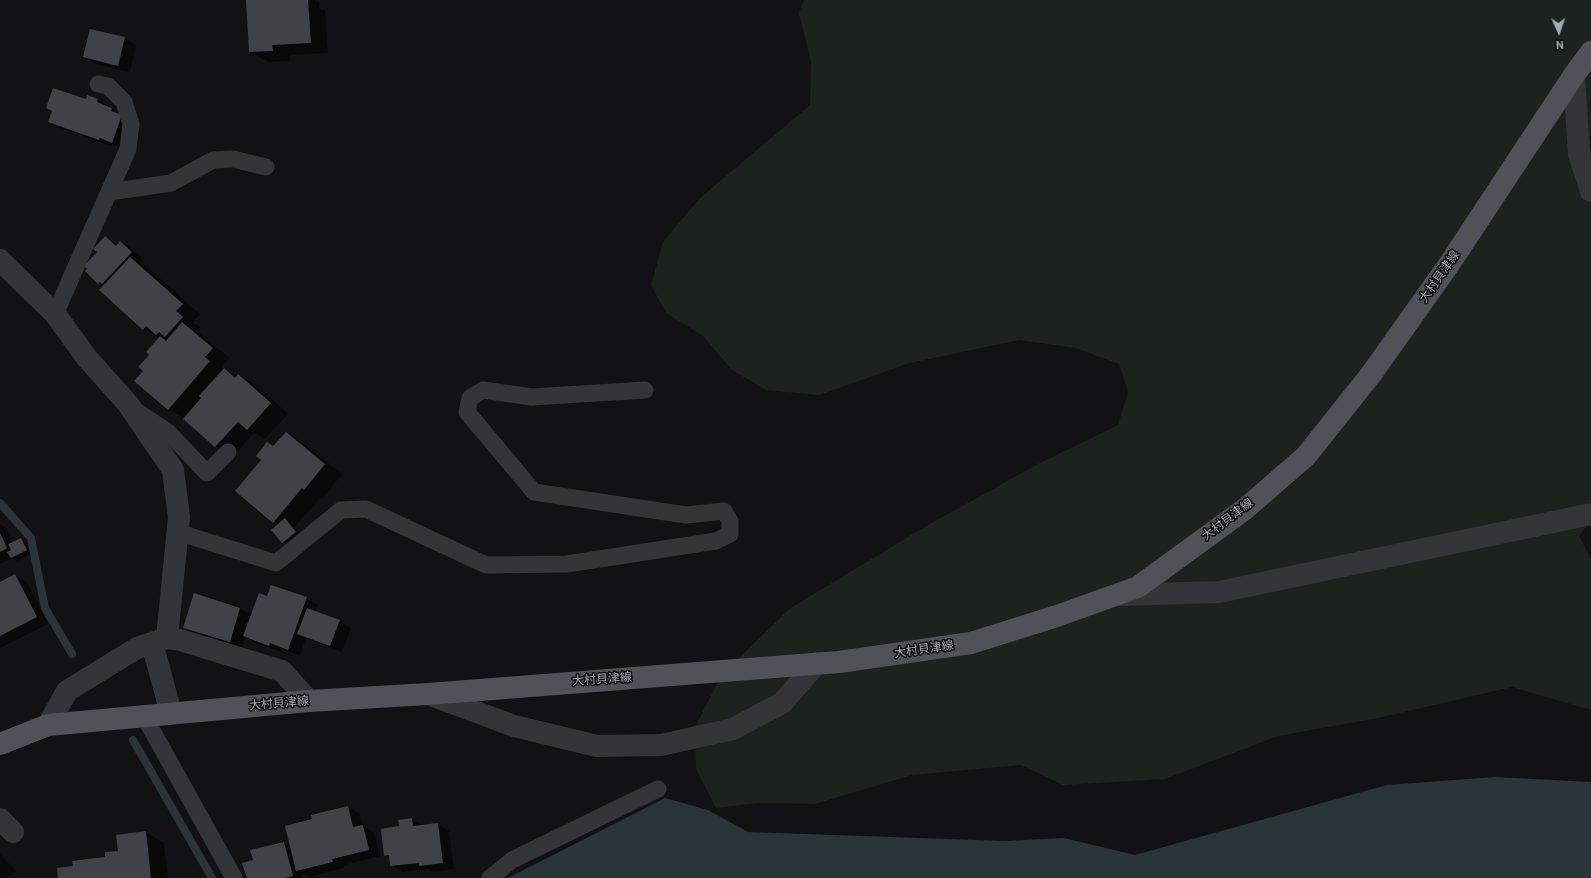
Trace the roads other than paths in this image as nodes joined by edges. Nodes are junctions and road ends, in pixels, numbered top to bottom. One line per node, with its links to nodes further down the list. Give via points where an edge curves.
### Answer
1 (1591, 52): 2 (main road, 大村貝津線)
2 (1574, 75): 5 (street, via 1579,154); 14 (main road, 大村貝津線, via 1446,269 1372,373 1306,456 1238,514 1138,587)
3 (98, 84): 6 (lane, via 108,86 124,102 131,124 128,149)
4 (266, 167): 6 (lane, via 233,159 213,160 171,184)
5 (1591, 191)
6 (109, 192): 8 (lane)
7 (0, 260): 8 (street)
8 (55, 314): 10 (street, via 87,358)
9 (645, 390): 13 (lane, via 532,397 483,390 470,398 467,412 534,492 686,515 724,511 730,521 730,534 716,541 567,564 486,564 366,509 341,510 276,563)
10 (130, 406): 11 (lane, via 168,432 207,473); 13 (street, via 173,470 179,517)
11 (228, 452)
12 (1591, 514): 14 (street, via 1219,592)
13 (177, 532): 15 (street)
14 (1115, 595): 16 (main road, 大村貝津線, via 971,643)
15 (160, 641): 18 (street, via 180,640 282,671); 19 (street); 21 (street, via 137,648 68,691)
16 (817, 663): 17 (main road, 大村貝津線); 17 (street, via 782,703 733,729 661,745 597,746 514,726)
17 (428, 694): 18 (main road, 大村貝津線)
18 (309, 701): 19 (main road, 大村貝津線)
19 (171, 713): 20 (main road, 大村貝津線)
20 (144, 716): 21 (main road, 大村貝津線); 24 (lane)
21 (48, 725): 22 (main road, 大村貝津線)
22 (0, 744)
23 (658, 789): 25 (lane, via 512,860)
24 (234, 878)
25 (490, 878)

